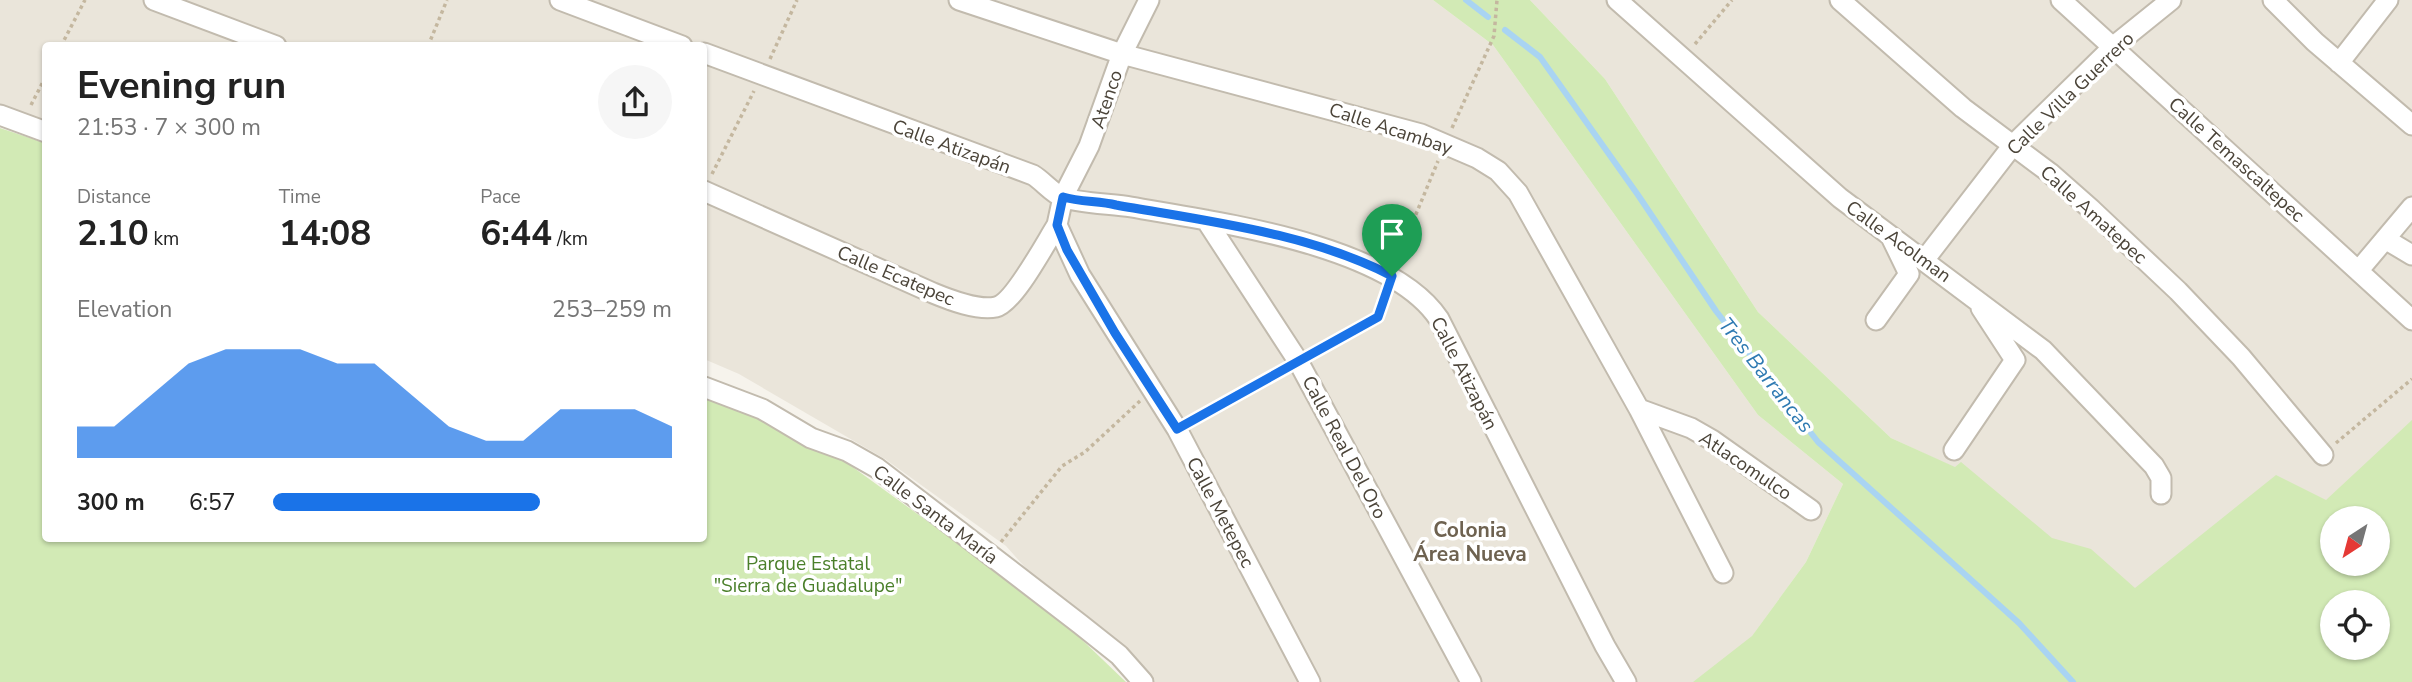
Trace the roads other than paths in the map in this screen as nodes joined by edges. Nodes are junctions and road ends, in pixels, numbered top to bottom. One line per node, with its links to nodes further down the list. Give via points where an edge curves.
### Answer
1 (155, 0): 11 (street)
2 (561, 0): 12 (street)
3 (959, 0): 15 (street, Calle Acambay)
4 (1149, 0): 15 (street, Atenco)
5 (1617, 0): 26 (street, Calle Acolman, via 1840,198)
6 (1840, 0): 20 (street, Calle Amatepec, via 1963,108)
7 (2061, 0): 13 (street, Calle Temascaltepec)
8 (2171, 0): 13 (street, Calle Villa Guerrero)
9 (2273, 0): 16 (street)
10 (2388, 0): 16 (street)
11 (265, 42)
12 (671, 42)
13 (2114, 46): 20 (street, Calle Villa Guerrero); 30 (street, Calle Temascaltepec)
14 (707, 54): 22 (street, Calle Atizapán, via 1032,175)
15 (1122, 54): 22 (street, Atenco, via 1089,146); 35 (street, Calle Acambay, via 1328,108 1477,158 1509,180)
16 (2339, 63): 18 (street)
17 (0, 115): 19 (street)
18 (2412, 125)
19 (42, 130)
20 (2013, 145): 29 (street, Calle Villa Guerrero); 37 (street, Calle Amatepec, via 2084,203 2178,291)
21 (707, 185): 25 (street, Calle Ecatepec, via 941,296 987,307 1010,299)
22 (1063, 197): 24 (street, Calle Atizapán); 25 (street)
23 (2412, 207): 27 (street)
24 (1206, 220): 43 (street, Calle Real Del Oro, via 1298,361); 44 (street, Calle Atizapán, via 1302,242 1375,267 1422,297 1439,319)
25 (1057, 225): 42 (street, Calle Metepec, via 1080,275 1177,429)
26 (1888, 232): 29 (street, Calle Acolman); 32 (street, via 1909,274)
27 (2385, 239): 28 (street); 30 (street)
28 (2412, 256)
29 (1925, 259): 31 (street, Calle Acolman)
30 (2359, 270): 33 (street, Calle Temascaltepec)
31 (1979, 300): 36 (street, via 1986,319 2015,360); 38 (street, Calle Acolman, via 2078,384 2159,472)
32 (1876, 320)
33 (2412, 320)
34 (707, 388): 41 (street, Calle Santa María, via 762,409 877,468 1119,655)
35 (1639, 409): 39 (street, Atlacomulco, via 1712,440); 40 (street, Calle Acambay)
36 (1954, 450)
37 (2323, 454)
38 (2161, 494)
39 (1811, 510)
40 (1723, 573)
41 (1143, 682)
42 (1310, 682)
43 (1471, 682)
44 (1626, 682)

